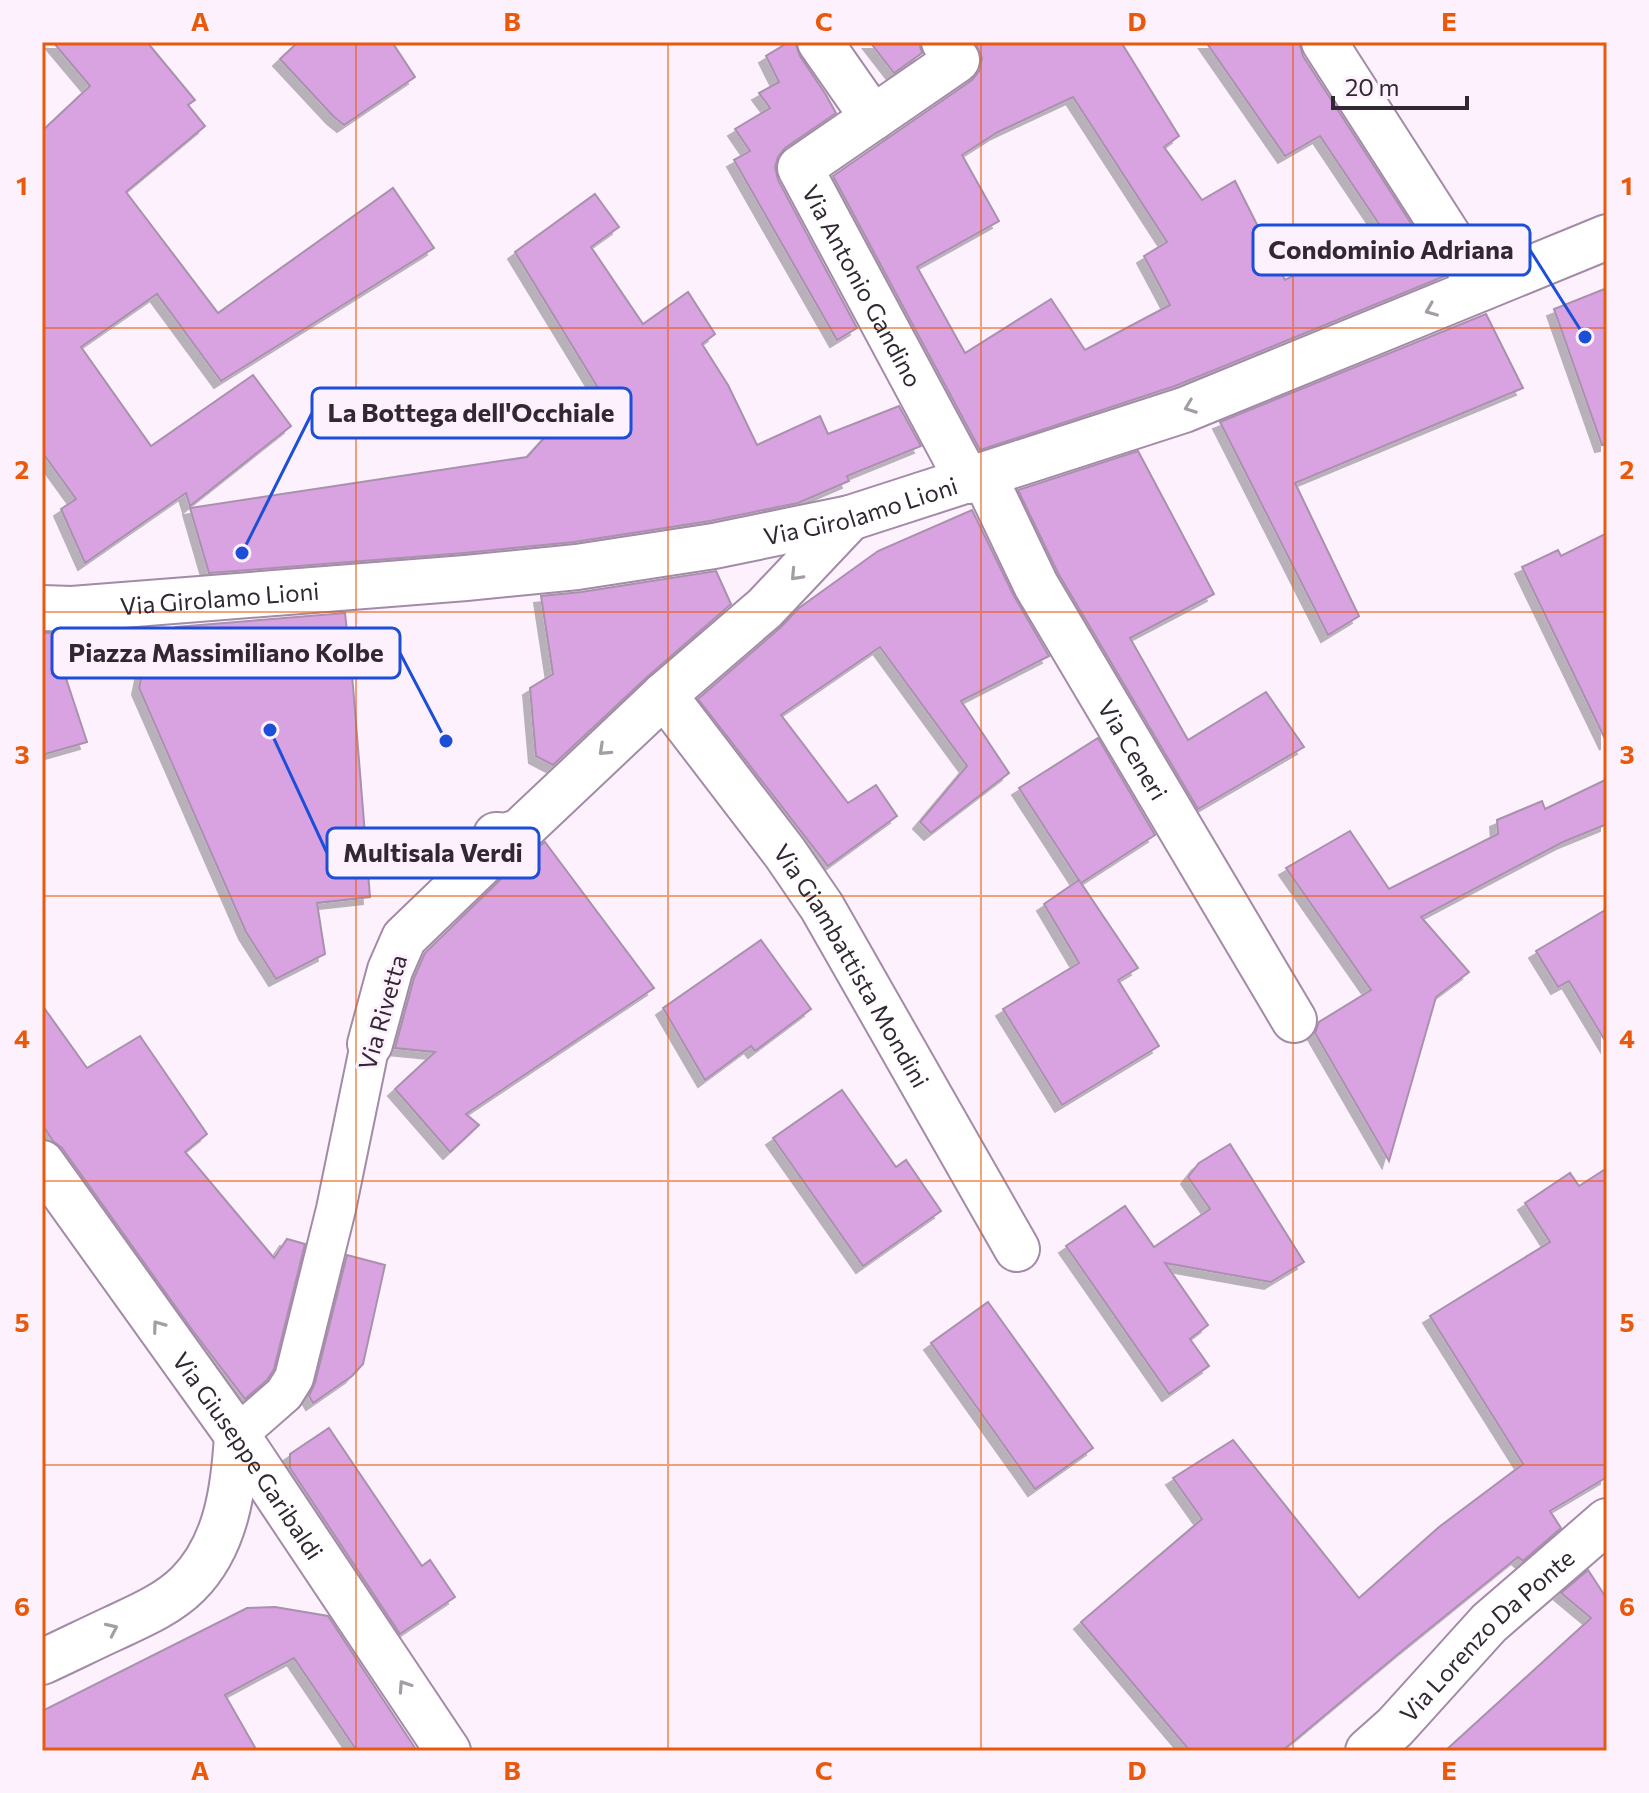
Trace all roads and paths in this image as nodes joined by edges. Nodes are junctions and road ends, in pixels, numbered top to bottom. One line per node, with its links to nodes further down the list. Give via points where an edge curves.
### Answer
1 (820, 42): 4 (street)
2 (944, 42): 4 (street, Via Antonio Gandino, via 957,60)
3 (1324, 42): 6 (street)
4 (873, 118): 7 (street, Via Antonio Gandino, via 800,168)
5 (1607, 237): 6 (street, Via Girolamo Lioni)
6 (1482, 288): 7 (street, Via Girolamo Lioni, one-way to 7, via 1184,410)
7 (976, 478): 8 (street, Via Girolamo Lioni); 11 (street, Via Ceneri)
8 (850, 518): 9 (street, Via Girolamo Lioni, via 577,567); 10 (street, Via Rivetta, one-way to 10, via 765,608)
9 (57, 609)
10 (664, 695): 12 (street, Via Rivetta, one-way to 12, via 520,831 496,835 485,860 404,938); 14 (street, Via Giambattista Mondini, via 822,907)
11 (1294, 1020)
12 (370, 1044): 15 (street, Via Rivetta, via 294,1378 284,1394)
13 (42, 1163): 15 (street, Via Giuseppe Garibaldi, one-way to 13)
14 (1017, 1249)
15 (237, 1435): 17 (street, one-way to 15, via 171,1599 201,1569 230,1501); 19 (street, Via Giuseppe Garibaldi, one-way to 15)
16 (1607, 1521): 18 (street, Via Lorenzo Da Ponte, via 1489,1623)
17 (42, 1662)
18 (1391, 1743)
19 (448, 1751)

